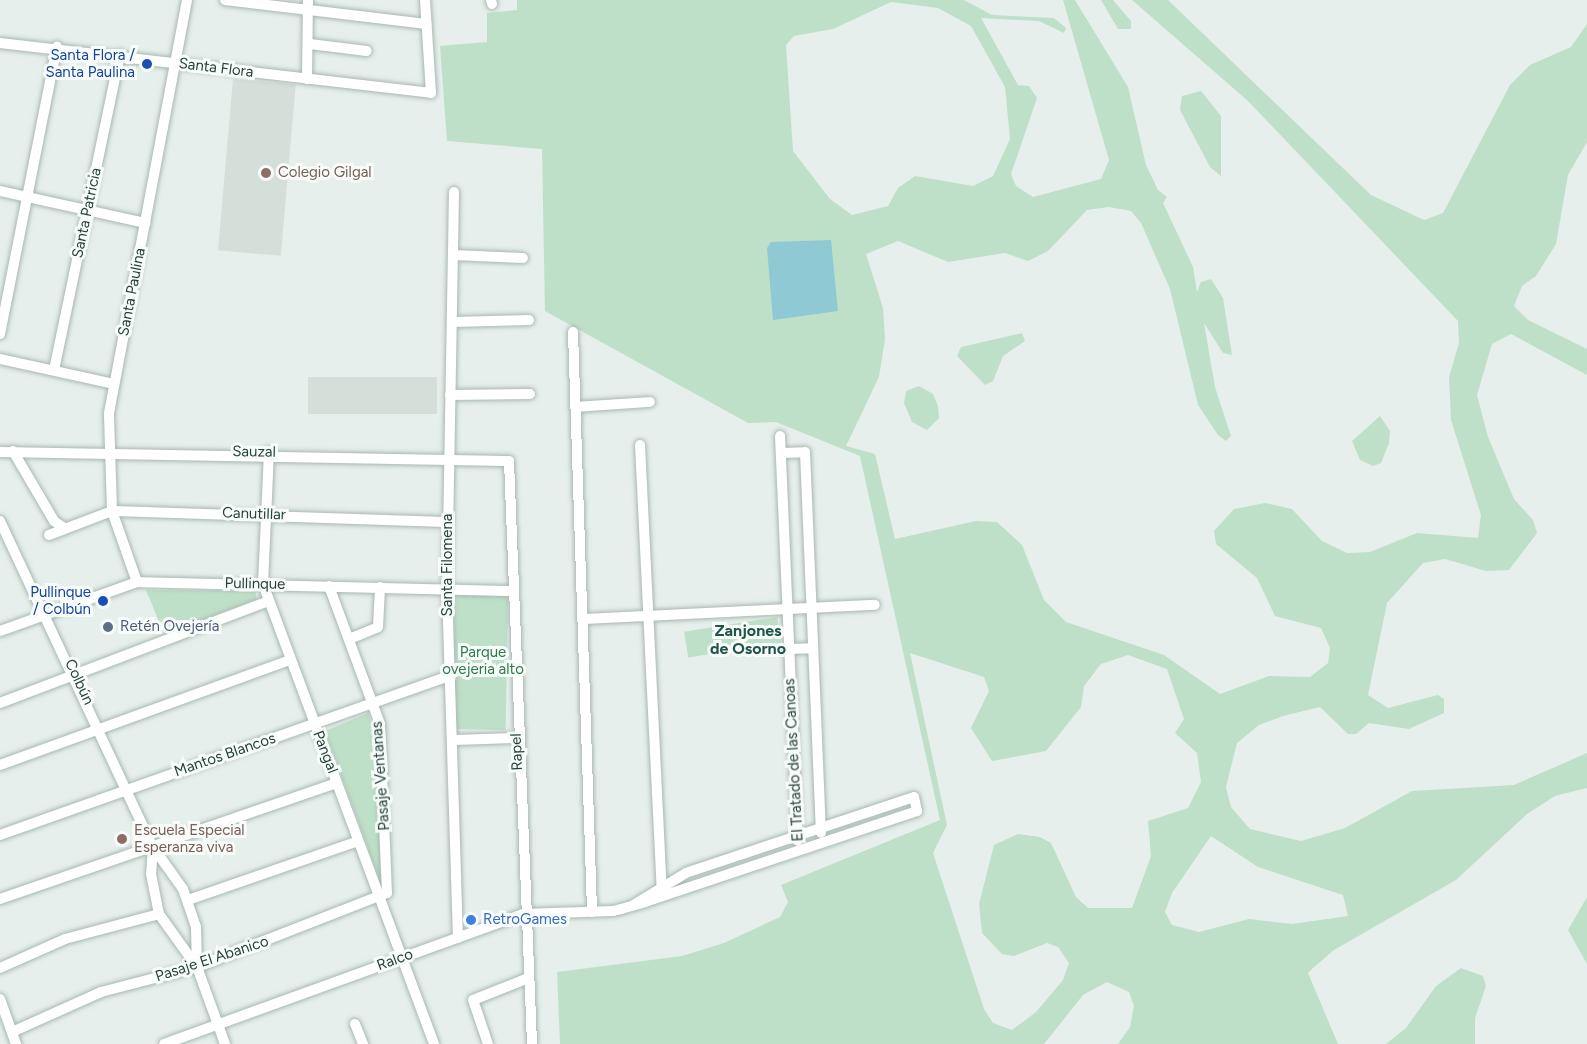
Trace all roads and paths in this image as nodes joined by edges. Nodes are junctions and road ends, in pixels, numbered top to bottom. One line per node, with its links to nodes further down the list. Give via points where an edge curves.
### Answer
1 (187, 0): 11 (street, Santa Paulina)
2 (225, 0): 4 (street)
3 (425, 0): 5 (street)
4 (308, 5): 5 (street); 7 (street)
5 (427, 24): 12 (street, Santa Flora, via 431,93)
6 (0, 43): 8 (street, Santa Flora)
7 (310, 44): 9 (street); 12 (street)
8 (57, 47): 10 (street, Santa Flora); 15 (street)
9 (367, 51)
10 (120, 56): 11 (street, Santa Flora); 16 (street, Santa Patricia)
11 (178, 64): 12 (street, Santa Flora); 17 (street, Santa Paulina)
12 (307, 79)
13 (0, 191): 15 (street)
14 (454, 192): 18 (street, Santa Filomena)
15 (27, 197): 16 (street); 23 (street)
16 (87, 210): 17 (street); 25 (street, Santa Patricia)
17 (146, 223): 26 (street, Santa Paulina)
18 (453, 255): 19 (street); 21 (street, Santa Filomena)
19 (523, 258)
20 (529, 320): 21 (street)
21 (453, 322): 28 (street, Santa Filomena)
22 (573, 332): 30 (street)
23 (0, 334)
24 (0, 358): 25 (street)
25 (54, 370): 26 (street)
26 (114, 384): 33 (street, Santa Paulina)
27 (530, 394): 28 (street)
28 (450, 395): 38 (street, Santa Filomena)
29 (650, 402): 30 (street)
30 (576, 407): 58 (street)
31 (780, 436): 37 (street, El Tratado de las Canoas)
32 (640, 445): 57 (street)
33 (111, 451): 35 (street, Sauzal); 36 (street, Sauzal); 40 (street, Santa Paulina)
34 (0, 452): 35 (street, Sauzal)
35 (13, 452): 44 (street)
36 (269, 452): 38 (street, Sauzal); 41 (street, Pangal)
37 (780, 453): 54 (street, El Tratado de las Canoas, via 805,452); 55 (street, El Tratado de las Canoas)
38 (449, 458): 39 (street, Sauzal); 43 (street, Santa Filomena)
39 (509, 461): 51 (street, Rapel)
40 (112, 511): 41 (street, Canutillar); 44 (street, Canutillar); 46 (street, Santa Paulina)
41 (265, 513): 43 (street, Canutillar); 47 (street, Pangal)
42 (0, 520): 56 (street, Colbún)
43 (448, 522): 50 (street, Santa Filomena)
44 (64, 528): 45 (street, Canutillar)
45 (49, 535)
46 (137, 582): 47 (street, Pullinque); 56 (street, Pullinque)
47 (263, 584): 48 (street, Pullinque); 52 (street, Pangal)
48 (329, 586): 49 (street, Pullinque); 60 (street, Pasaje Ventanas)
49 (380, 587): 50 (street, Pullinque); 60 (street, via 380,625)
50 (447, 589): 51 (street, Pullinque); 65 (street, Santa Filomena)
51 (512, 591): 70 (street, Rapel)
52 (268, 601): 63 (street, Pangal); 64 (street)
53 (875, 605): 54 (street)
54 (811, 608): 55 (street); 61 (street, El Tratado de las Canoas)
55 (787, 609): 57 (street); 62 (street, El Tratado de las Canoas)
56 (48, 614): 59 (street, Pullinque); 64 (street, Colbún)
57 (647, 616): 58 (street); 82 (street)
58 (584, 619): 88 (street)
59 (2, 626)
60 (349, 639): 67 (street, Pasaje Ventanas)
61 (812, 648): 62 (street); 75 (street, El Tratado de las Canoas)
62 (788, 649): 77 (street, El Tratado de las Canoas)
63 (290, 660): 68 (street, Pangal); 69 (street)
64 (76, 675): 66 (street); 69 (street, Colbún)
65 (450, 676): 67 (street, Mantos Blancos); 71 (street, Santa Filomena)
66 (0, 703)
67 (373, 703): 68 (street, Mantos Blancos); 85 (street, Pasaje Ventanas, via 380,724 387,882 387,893)
68 (314, 724): 73 (street, Pangal); 74 (street, Mantos Blancos)
69 (101, 729): 72 (street); 74 (street, Colbún)
70 (516, 738): 71 (street); 90 (street, Rapel)
71 (452, 740): 91 (street, Santa Filomena)
72 (0, 765)
73 (337, 783): 78 (street, Pangal); 80 (street)
74 (130, 789): 76 (street, Mantos Blancos); 80 (street, Colbún)
75 (820, 829): 77 (street, Ralco); 79 (street, El Tratado de las Canoas); 79 (street, Ralco, via 914,797 918,811)
76 (0, 835)
77 (796, 836): 81 (street, El Tratado de las Canoas); 82 (street, Ralco)
78 (358, 842): 85 (street, Pangal); 86 (street)
79 (823, 842): 81 (street, Ralco)
80 (153, 847): 84 (street); 86 (street, Colbún); 89 (street, Colbún, via 152,887)
81 (800, 850): 83 (street, Ralco)
82 (661, 885): 83 (street); 87 (street, Ralco)
83 (663, 896): 87 (street, Ralco)
84 (0, 899)
85 (380, 899): 92 (street, Pangal); 93 (street, Pasaje El Abanico)
86 (188, 900): 93 (street, Colbún, via 198,940)
87 (632, 906): 88 (street, Ralco)
88 (592, 912): 90 (street, Ralco)
89 (159, 914): 93 (street, Colbún); 94 (street, via 65,939)
90 (523, 914): 91 (street, Ralco); 95 (street, Rapel)
91 (458, 938): 92 (street, Ralco)
92 (402, 958): 97 (street, Ralco); 103 (street, Pangal)
93 (197, 967): 97 (street, Colbún); 99 (street, Pasaje El Abanico, via 101,992)
94 (0, 968)
95 (526, 979): 104 (street, via 473,1000); 105 (street, Rapel)
96 (0, 999): 99 (street)
97 (219, 1024): 100 (street, Ralco); 101 (street, Colbún)
98 (355, 1024): 102 (street)
99 (12, 1040)
100 (164, 1044)
101 (225, 1044)
102 (363, 1044)
103 (434, 1044)
104 (488, 1044)
105 (532, 1044)

